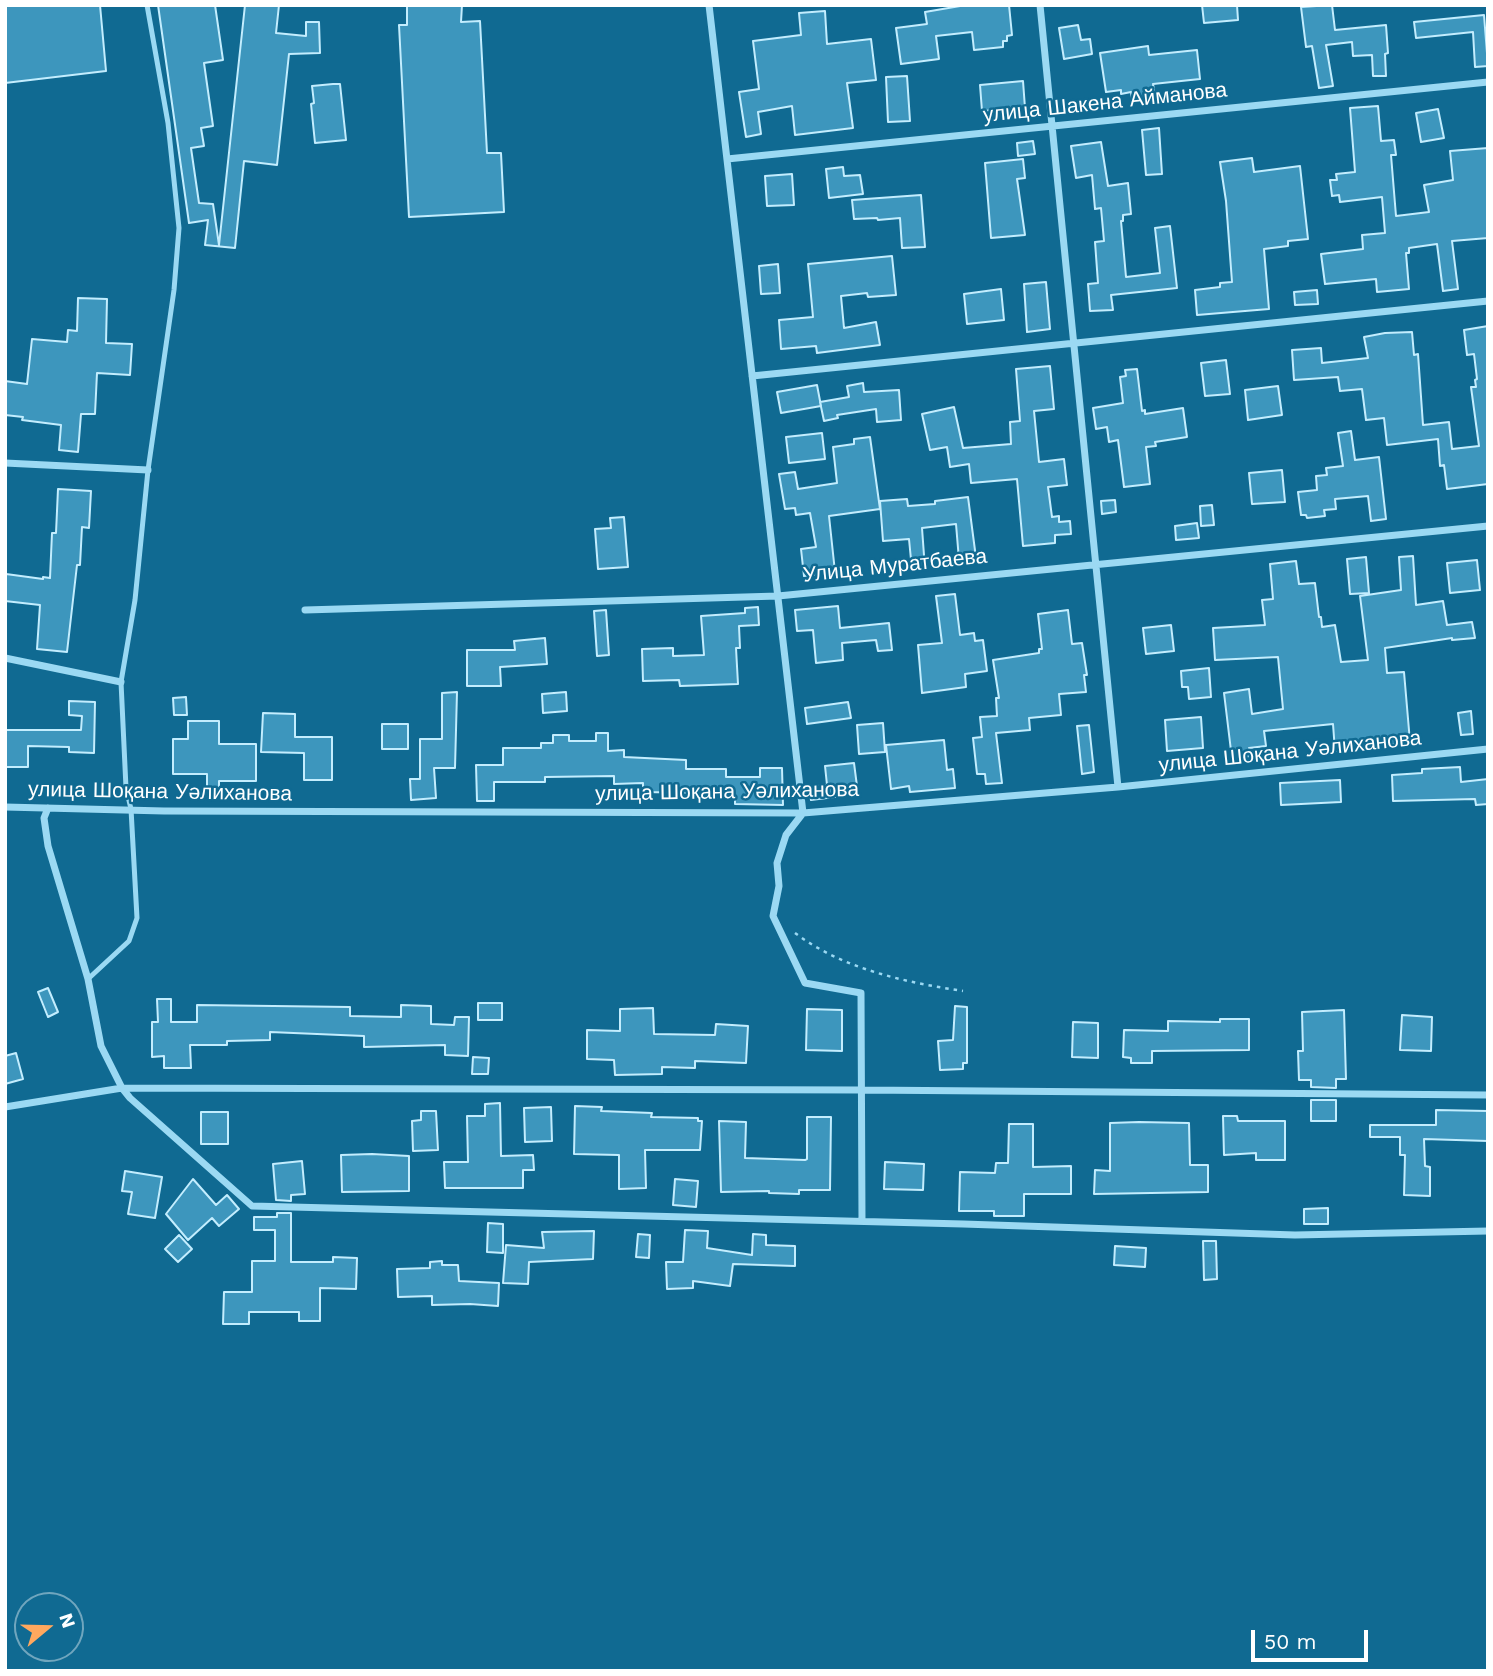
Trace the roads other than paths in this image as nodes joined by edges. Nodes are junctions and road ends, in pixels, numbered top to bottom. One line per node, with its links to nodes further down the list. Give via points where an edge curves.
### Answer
1 (147, 5): 11 (lane, via 179,228)
2 (709, 5): 6 (street)
3 (1040, 5): 5 (street)
4 (1488, 82): 5 (street, улица Шакена Айманова)
5 (1052, 126): 6 (street, улица Шакена Айманова); 8 (street)
6 (727, 159): 9 (street)
7 (1488, 301): 8 (street)
8 (1073, 342): 9 (street); 13 (street)
9 (752, 376): 14 (street)
10 (5, 463): 11 (street)
11 (148, 470): 17 (lane, via 135,600)
12 (1488, 526): 13 (street, Улица Муратбаева)
13 (1097, 563): 14 (street, Улица Муратбаева); 19 (street)
14 (778, 596): 15 (street, Улица Муратбаева); 23 (street)
15 (305, 610)
16 (5, 658): 17 (street)
17 (121, 682): 22 (lane)
18 (1488, 749): 19 (street, улица Шоқана Уәлиханова)
19 (1118, 788): 23 (street, улица Шоқана Уәлиханова)
20 (5, 807): 21 (street, улица Шоқана Уәлиханова)
21 (48, 808): 22 (street, улица Шоқана Уәлиханова); 24 (street, via 44,818 50,855)
22 (131, 809): 23 (street, улица Шоқана Уәлиханова); 24 (lane, via 137,918 130,941)
23 (803, 813): 26 (street, via 786,835 777,863 779,886 773,916 804,983 861,993)
24 (88, 979): 25 (street, via 101,1046)
25 (122, 1088): 26 (street); 28 (street); 29 (street, via 252,1206)
26 (862, 1090): 27 (street); 29 (street)
27 (1488, 1095)
28 (5, 1108)
29 (862, 1222): 30 (street, via 1295,1235)
30 (1488, 1231)

